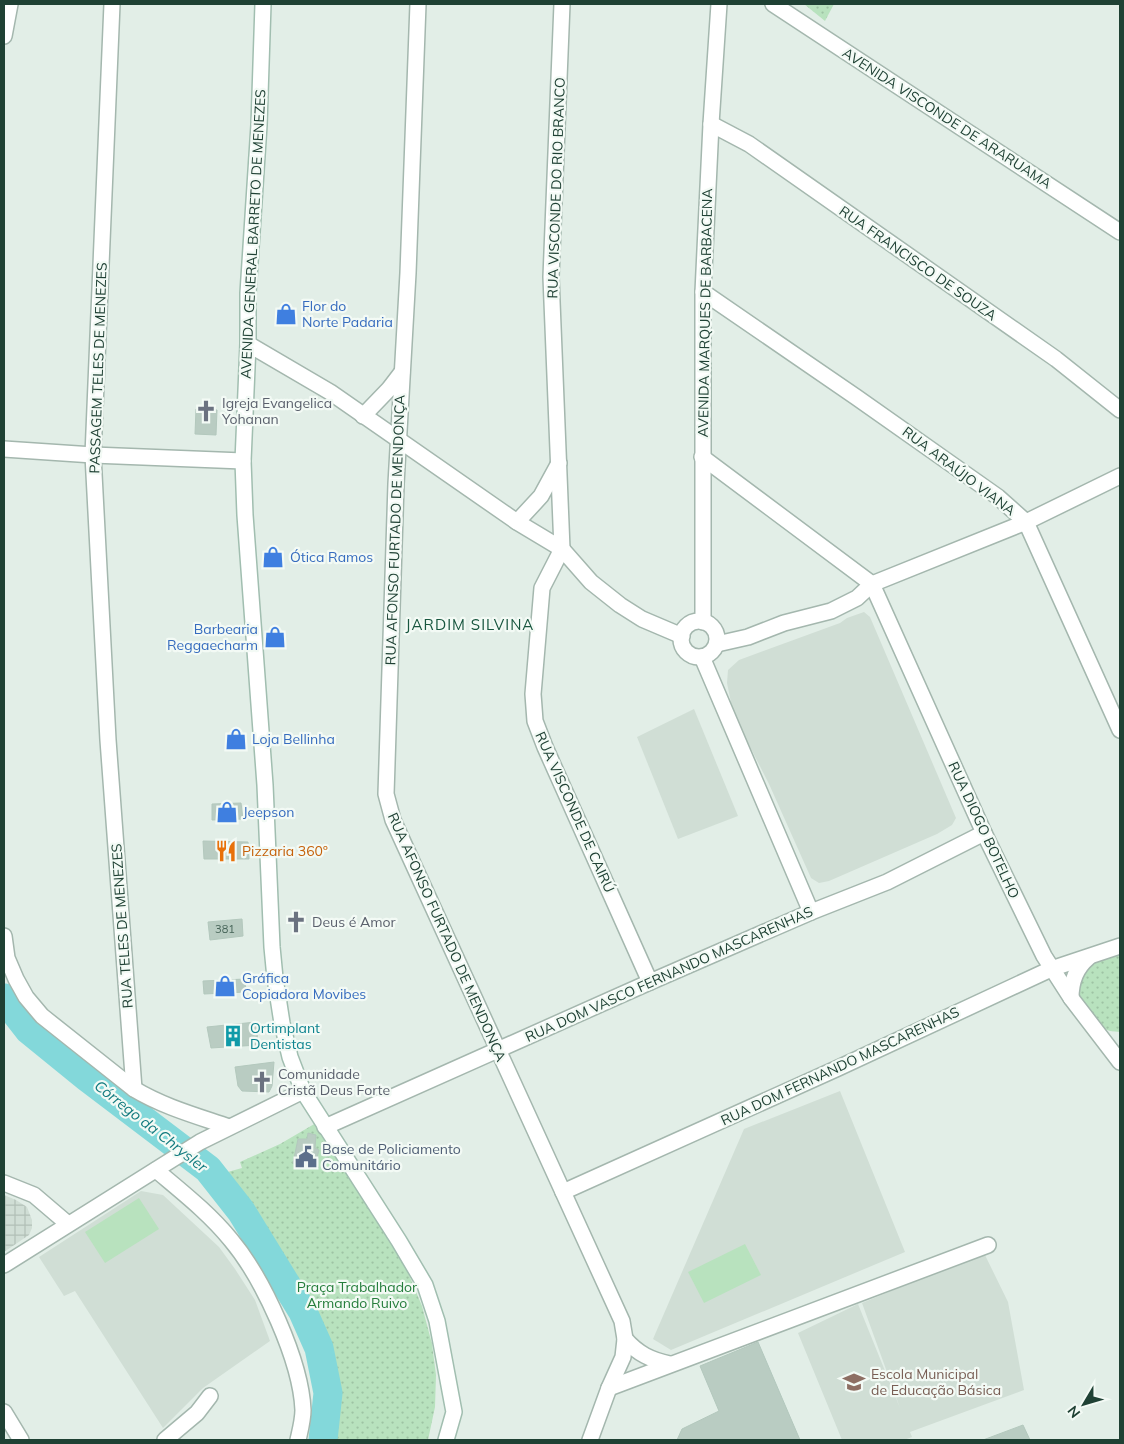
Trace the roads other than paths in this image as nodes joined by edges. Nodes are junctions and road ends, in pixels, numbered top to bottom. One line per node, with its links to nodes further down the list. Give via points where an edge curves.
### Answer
1 (10, 4): 8 (street)
2 (112, 4): 18 (street, PASSAGEM TELES DE MENEZES)
3 (263, 4): 12 (street, AVENIDA GENERAL BARRETO DE MENEZES)
4 (418, 4): 13 (street, RUA AFONSO FURTADO DE MENDONÇA)
5 (562, 4): 21 (street, RUA VISCONDE DO RIO BRANCO, via 551,276)
6 (719, 4): 9 (street, AVENIDA MARQUES DE BARBACENA)
7 (773, 4): 10 (street, AVENIDA VISCONDE DE ARARUAMA)
8 (4, 36)
9 (710, 124): 11 (street, AVENIDA MARQUES DE BARBACENA); 14 (street, RUA FRANCISCO DE SOUZA, via 749,144 1056,359)
10 (1120, 232)
11 (704, 292): 19 (street, AVENIDA MARQUES DE BARBACENA); 24 (street, RUA ARAÚJO VIANA, via 998,497)
12 (248, 344): 15 (street, via 330,392); 20 (street, AVENIDA GENERAL BARRETO DE MENEZES)
13 (402, 372): 15 (street, RUA AFONSO FURTADO DE MENDONÇA); 16 (street, RUA AFONSO FURTADO DE MENDONÇA)
14 (1120, 410)
15 (363, 416): 16 (street)
16 (398, 441): 23 (street); 43 (street, RUA AFONSO FURTADO DE MENDONÇA, via 386,794 393,820)
17 (4, 449): 18 (street)
18 (93, 455): 20 (street); 32 (street, PASSAGEM TELES DE MENEZES)
19 (702, 457): 26 (street); 27 (street, AVENIDA MARQUES DE BARBACENA)
20 (243, 460): 46 (street, AVENIDA GENERAL BARRETO DE MENEZES, via 265,785 272,947 282,1023)
21 (559, 462): 23 (street, via 541,496); 25 (street, RUA VISCONDE DO RIO BRANCO)
22 (1120, 476): 24 (street)
23 (517, 522): 25 (street)
24 (1026, 522): 26 (street, via 896,573); 31 (street, RUA ARAÚJO VIANA)
25 (562, 549): 28 (street, via 591,582 620,605 642,619); 39 (street, RUA VISCONDE DE CAIRÚ, via 542,588 533,694 535,720)
26 (867, 589): 29 (street, via 834,600 808,618); 33 (street, RUA DIOGO BOTELHO)
27 (703, 622): 28 (street, via 692,623); 29 (street, via 716,633)
28 (682, 636): 30 (street, via 682,646 688,654)
29 (717, 644): 30 (street, via 712,653)
30 (702, 657): 34 (street)
31 (1120, 730)
32 (111, 762): 45 (street, RUA TELES DE MENEZES)
33 (984, 833): 34 (street, RUA DOM VASCO FERNANDO MASCARENHAS, via 887,882); 38 (street, RUA DIOGO BOTELHO)
34 (811, 912): 39 (street, RUA DOM VASCO FERNANDO MASCARENHAS)
35 (4, 936): 45 (street, via 7,958 16,979 42,1016)
36 (1119, 947): 37 (street, RUA DOM FERNANDO MASCARENHAS)
37 (1091, 956): 38 (street, RUA DOM FERNANDO MASCARENHAS); 40 (street, via 1081,964 1075,976)
38 (1051, 969): 40 (street, RUA DIOGO BOTELHO); 51 (street, RUA DOM FERNANDO MASCARENHAS)
39 (650, 982): 43 (street, RUA DOM VASCO FERNANDO MASCARENHAS)
40 (1071, 998): 41 (street, RUA DIOGO BOTELHO)
41 (1103, 1039): 42 (street); 44 (street, RUA DIOGO BOTELHO)
42 (1120, 1042)
43 (497, 1049): 48 (street, RUA DOM VASCO FERNANDO MASCARENHAS); 51 (street, RUA AFONSO FURTADO DE MENDONÇA)
44 (1120, 1062)
45 (134, 1089): 47 (street, via 160,1103)
46 (303, 1091): 47 (street); 48 (street, AVENIDA GENERAL BARRETO DE MENEZES)
47 (229, 1126): 49 (street)
48 (326, 1127): 63 (street, AVENIDA GENERAL BARRETO DE MENEZES, via 400,1241 424,1285 437,1321 454,1412)
49 (156, 1170): 52 (street); 62 (street, via 232,1240 267,1297 293,1359 301,1391 303,1412)
50 (4, 1183): 52 (street, via 34,1195)
51 (562, 1192): 55 (street, RUA AFONSO FURTADO DE MENDONÇA, via 622,1321)
52 (68, 1224): 54 (street)
53 (988, 1245): 56 (street)
54 (4, 1265)
55 (625, 1340): 56 (street, via 646,1357); 57 (street, RUA AFONSO FURTADO DE MENDONÇA, via 623,1357)
56 (670, 1364): 57 (street)
57 (608, 1388): 64 (street, RUA AFONSO FURTADO DE MENDONÇA)
58 (210, 1396): 61 (street, via 197,1413)
59 (4, 1412): 60 (street)
60 (21, 1440)
61 (165, 1440)
62 (298, 1440)
63 (446, 1440)
64 (590, 1440)

